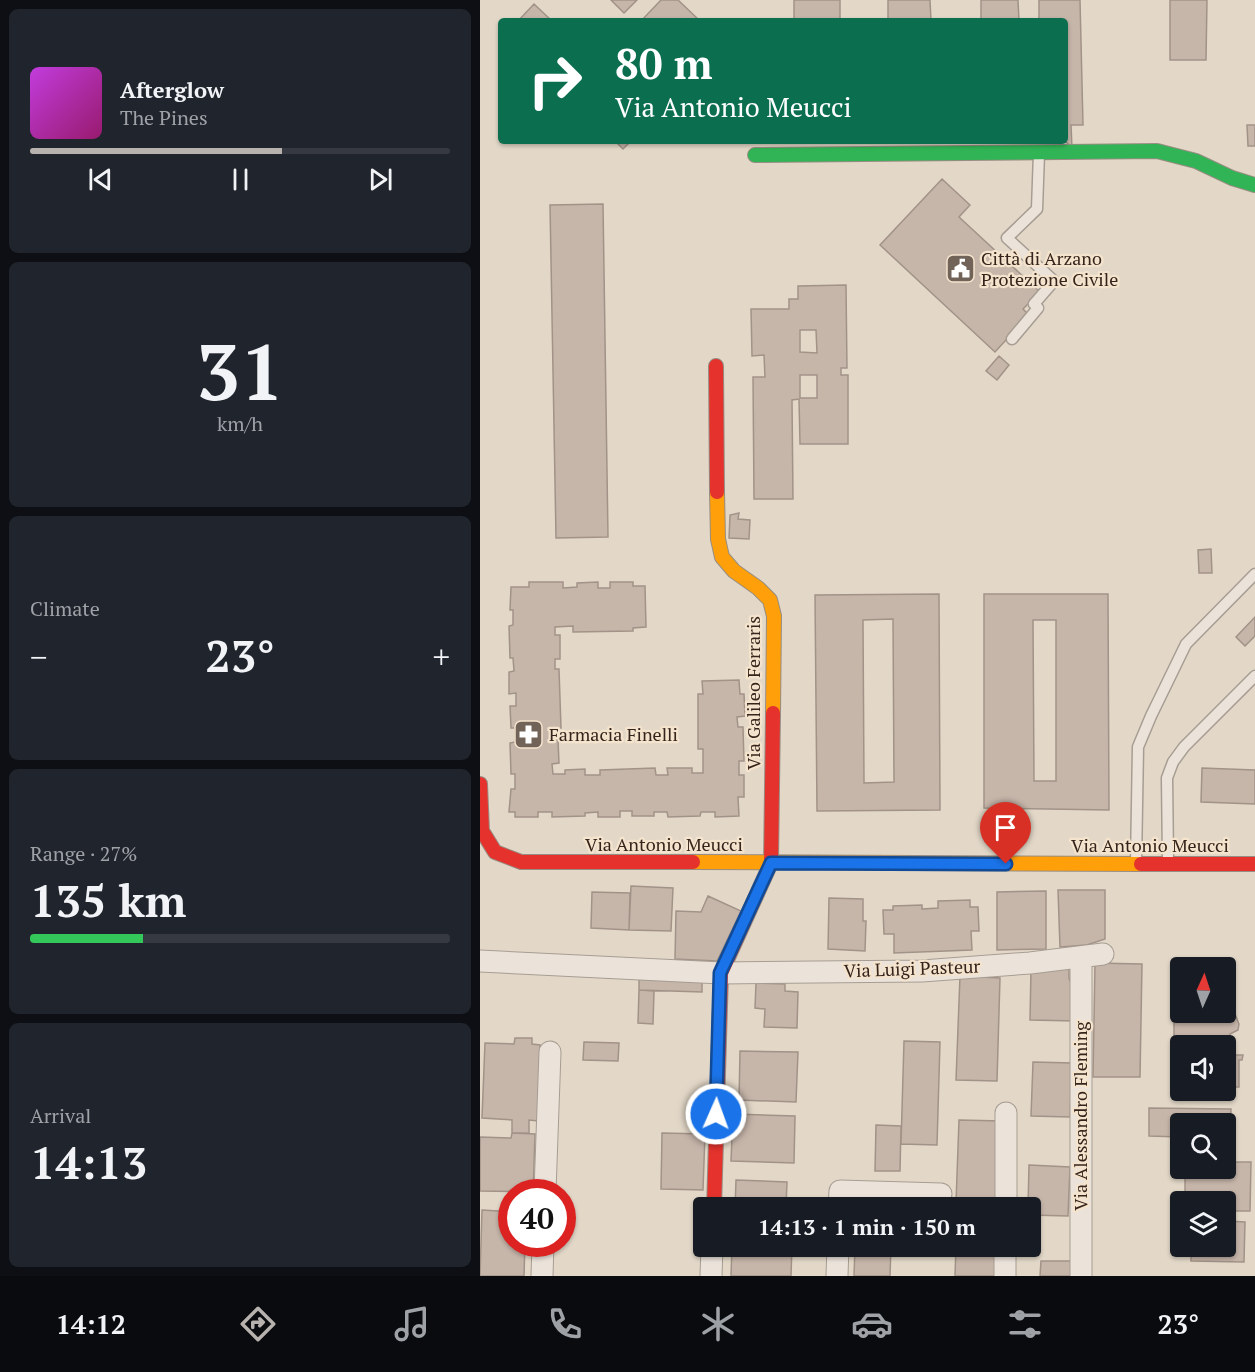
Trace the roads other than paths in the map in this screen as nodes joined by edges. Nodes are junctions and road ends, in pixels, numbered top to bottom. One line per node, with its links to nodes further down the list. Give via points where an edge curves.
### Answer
1 (1039, 152): 2 (street); 3 (street, via 1157,151 1196,161); 4 (lane, via 1037,209 1007,238 1054,281)
2 (755, 155)
3 (1255, 185)
4 (1012, 339)
5 (716, 366): 9 (street, Via Galileo Ferraris, via 718,538 722,557 770,600 774,616)
6 (1255, 574): 10 (lane, via 1186,644 1138,747)
7 (1255, 676): 11 (lane, via 1173,762 1167,778)
8 (480, 784): 9 (street, Via Antonio Meucci, via 482,831 495,852 522,862)
9 (771, 863): 10 (street, Via Antonio Meucci); 16 (street)
10 (1136, 864): 11 (street, Via Antonio Meucci)
11 (1168, 864): 12 (street, Via Antonio Meucci)
12 (1255, 864)
13 (1103, 954): 14 (street, Via Luigi Pasteur)
14 (1081, 957): 16 (street, Via Luigi Pasteur, via 922,971); 32 (street, Via Alessandro Fleming)
15 (480, 961): 16 (street, Via Luigi Pasteur)
16 (720, 973): 21 (street)
17 (549, 1052): 19 (street)
18 (1006, 1113): 23 (street)
19 (544, 1179)
20 (941, 1194): 22 (street, via 840,1191)
21 (714, 1197)
22 (840, 1197)
23 (1006, 1197)
24 (543, 1257): 28 (street)
25 (712, 1257): 29 (street)
26 (838, 1257): 30 (street)
27 (1005, 1257): 31 (street)
28 (542, 1276)
29 (711, 1276)
30 (837, 1276)
31 (1005, 1276)
32 (1081, 1276)

